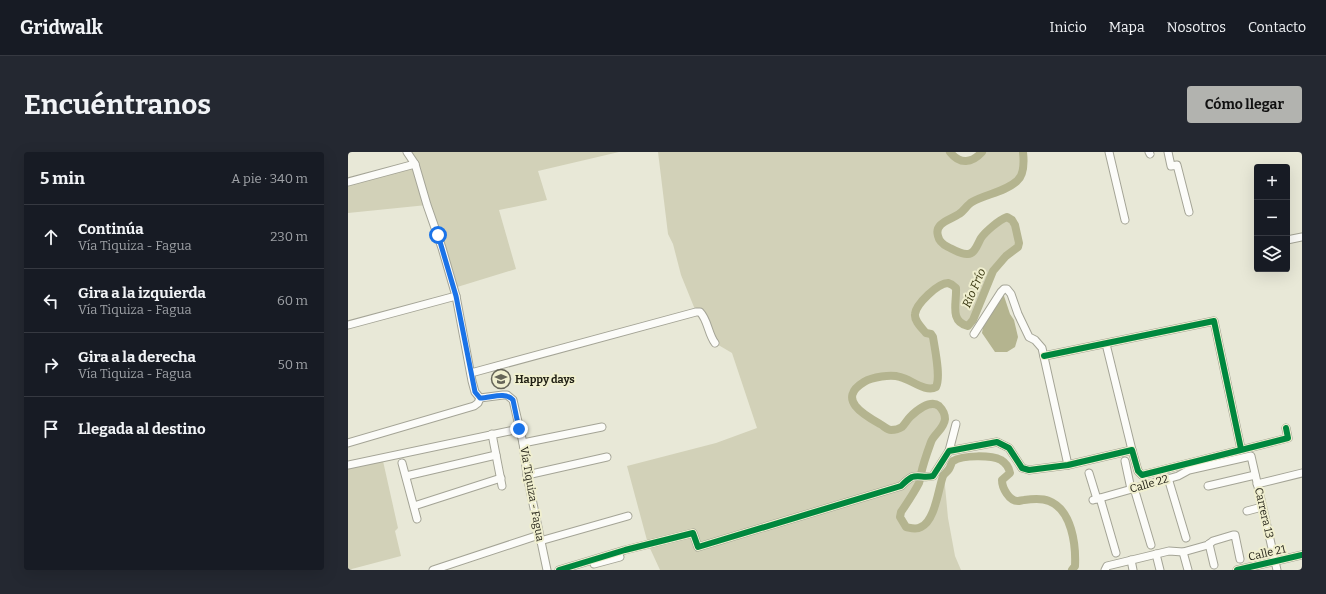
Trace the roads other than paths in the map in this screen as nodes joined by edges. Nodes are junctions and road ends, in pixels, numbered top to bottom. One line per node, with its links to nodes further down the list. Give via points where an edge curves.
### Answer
1 (407, 152): 4 (street)
2 (1109, 152): 7 (street)
3 (1168, 152): 6 (street, via 1171,166 1177,165)
4 (415, 164): 5 (street); 10 (street)
5 (348, 182)
6 (1189, 212)
7 (1125, 220)
8 (1302, 237): 9 (street)
9 (1290, 239)
10 (456, 296): 11 (street); 16 (street)
11 (348, 325)
12 (974, 334): 15 (street, via 1001,292 1007,289 1029,337 1042,348)
13 (715, 344): 16 (street, via 703,315 696,312)
14 (1106, 344): 15 (street); 25 (street, via 1214,321); 26 (street)
15 (1044, 356): 33 (street)
16 (471, 373): 17 (street, via 475,392)
17 (480, 398): 21 (street, Vía Tiquiza - Fagua, via 503,395 510,397 513,400); 23 (street, via 474,406)
18 (956, 424): 27 (street)
19 (602, 427): 24 (street)
20 (1286, 428): 25 (street, via 1288,438)
21 (519, 429): 22 (street); 24 (street, Vía Tiquiza - Fagua)
22 (492, 434): 28 (street); 34 (street)
23 (348, 443)
24 (523, 443): 37 (street, Vía Tiquiza - Fagua)
25 (1241, 449): 26 (street, via 1142,475)
26 (1132, 450): 33 (street)
27 (949, 451): 33 (street, via 997,442 1009,448 1022,468 1029,470); 69 (street, via 933,476 911,477 901,486 698,547 693,533)
28 (496, 455): 39 (street); 40 (street)
29 (1251, 456): 38 (street, Carrera 13); 41 (street, Calle 22, via 1189,470)
30 (607, 457): 37 (street)
31 (1124, 461): 45 (street)
32 (402, 464): 39 (street)
33 (1068, 464)
34 (348, 465)
35 (1089, 473): 46 (street)
36 (1302, 474): 42 (street)
37 (527, 475): 52 (street, Vía Tiquiza - Fagua)
38 (1255, 475): 42 (street, Carrera 13); 44 (street)
39 (406, 476): 47 (street)
40 (501, 478): 43 (street); 47 (street)
41 (1168, 478): 45 (street, Calle 22); 53 (street)
42 (1257, 484): 48 (street, Carrera 13)
43 (502, 486)
44 (1208, 486)
45 (1132, 489): 46 (street, Calle 22); 55 (street)
46 (1097, 499): 57 (street)
47 (414, 506): 51 (street)
48 (1262, 507): 49 (street); 63 (street, Carrera 13)
49 (1247, 511)
50 (628, 516): 52 (street)
51 (418, 519)
52 (540, 538): 65 (street); 68 (street, Vía Tiquiza - Fagua)
53 (1186, 538)
54 (1210, 544): 56 (street); 61 (street, via 1213,540 1235,535); 64 (street)
55 (1151, 545)
56 (1183, 552): 58 (street, via 1168,551); 74 (street)
57 (1116, 553)
58 (1156, 554): 62 (street); 73 (street)
59 (1302, 555): 63 (street, Calle 21)
60 (620, 557): 70 (street)
61 (1240, 559)
62 (1130, 560): 71 (street, via 1107,566); 72 (street)
63 (1275, 562): 66 (street, Calle 21); 76 (street, Carrera 13)
64 (1214, 565)
65 (445, 568): 67 (street)
66 (1248, 569): 75 (street, Calle 21)
67 (433, 570)
68 (547, 570)
69 (559, 570)
70 (570, 570)
71 (1105, 570)
72 (1133, 570)
73 (1160, 570)
74 (1188, 570)
75 (1237, 570)
76 (1277, 570)

